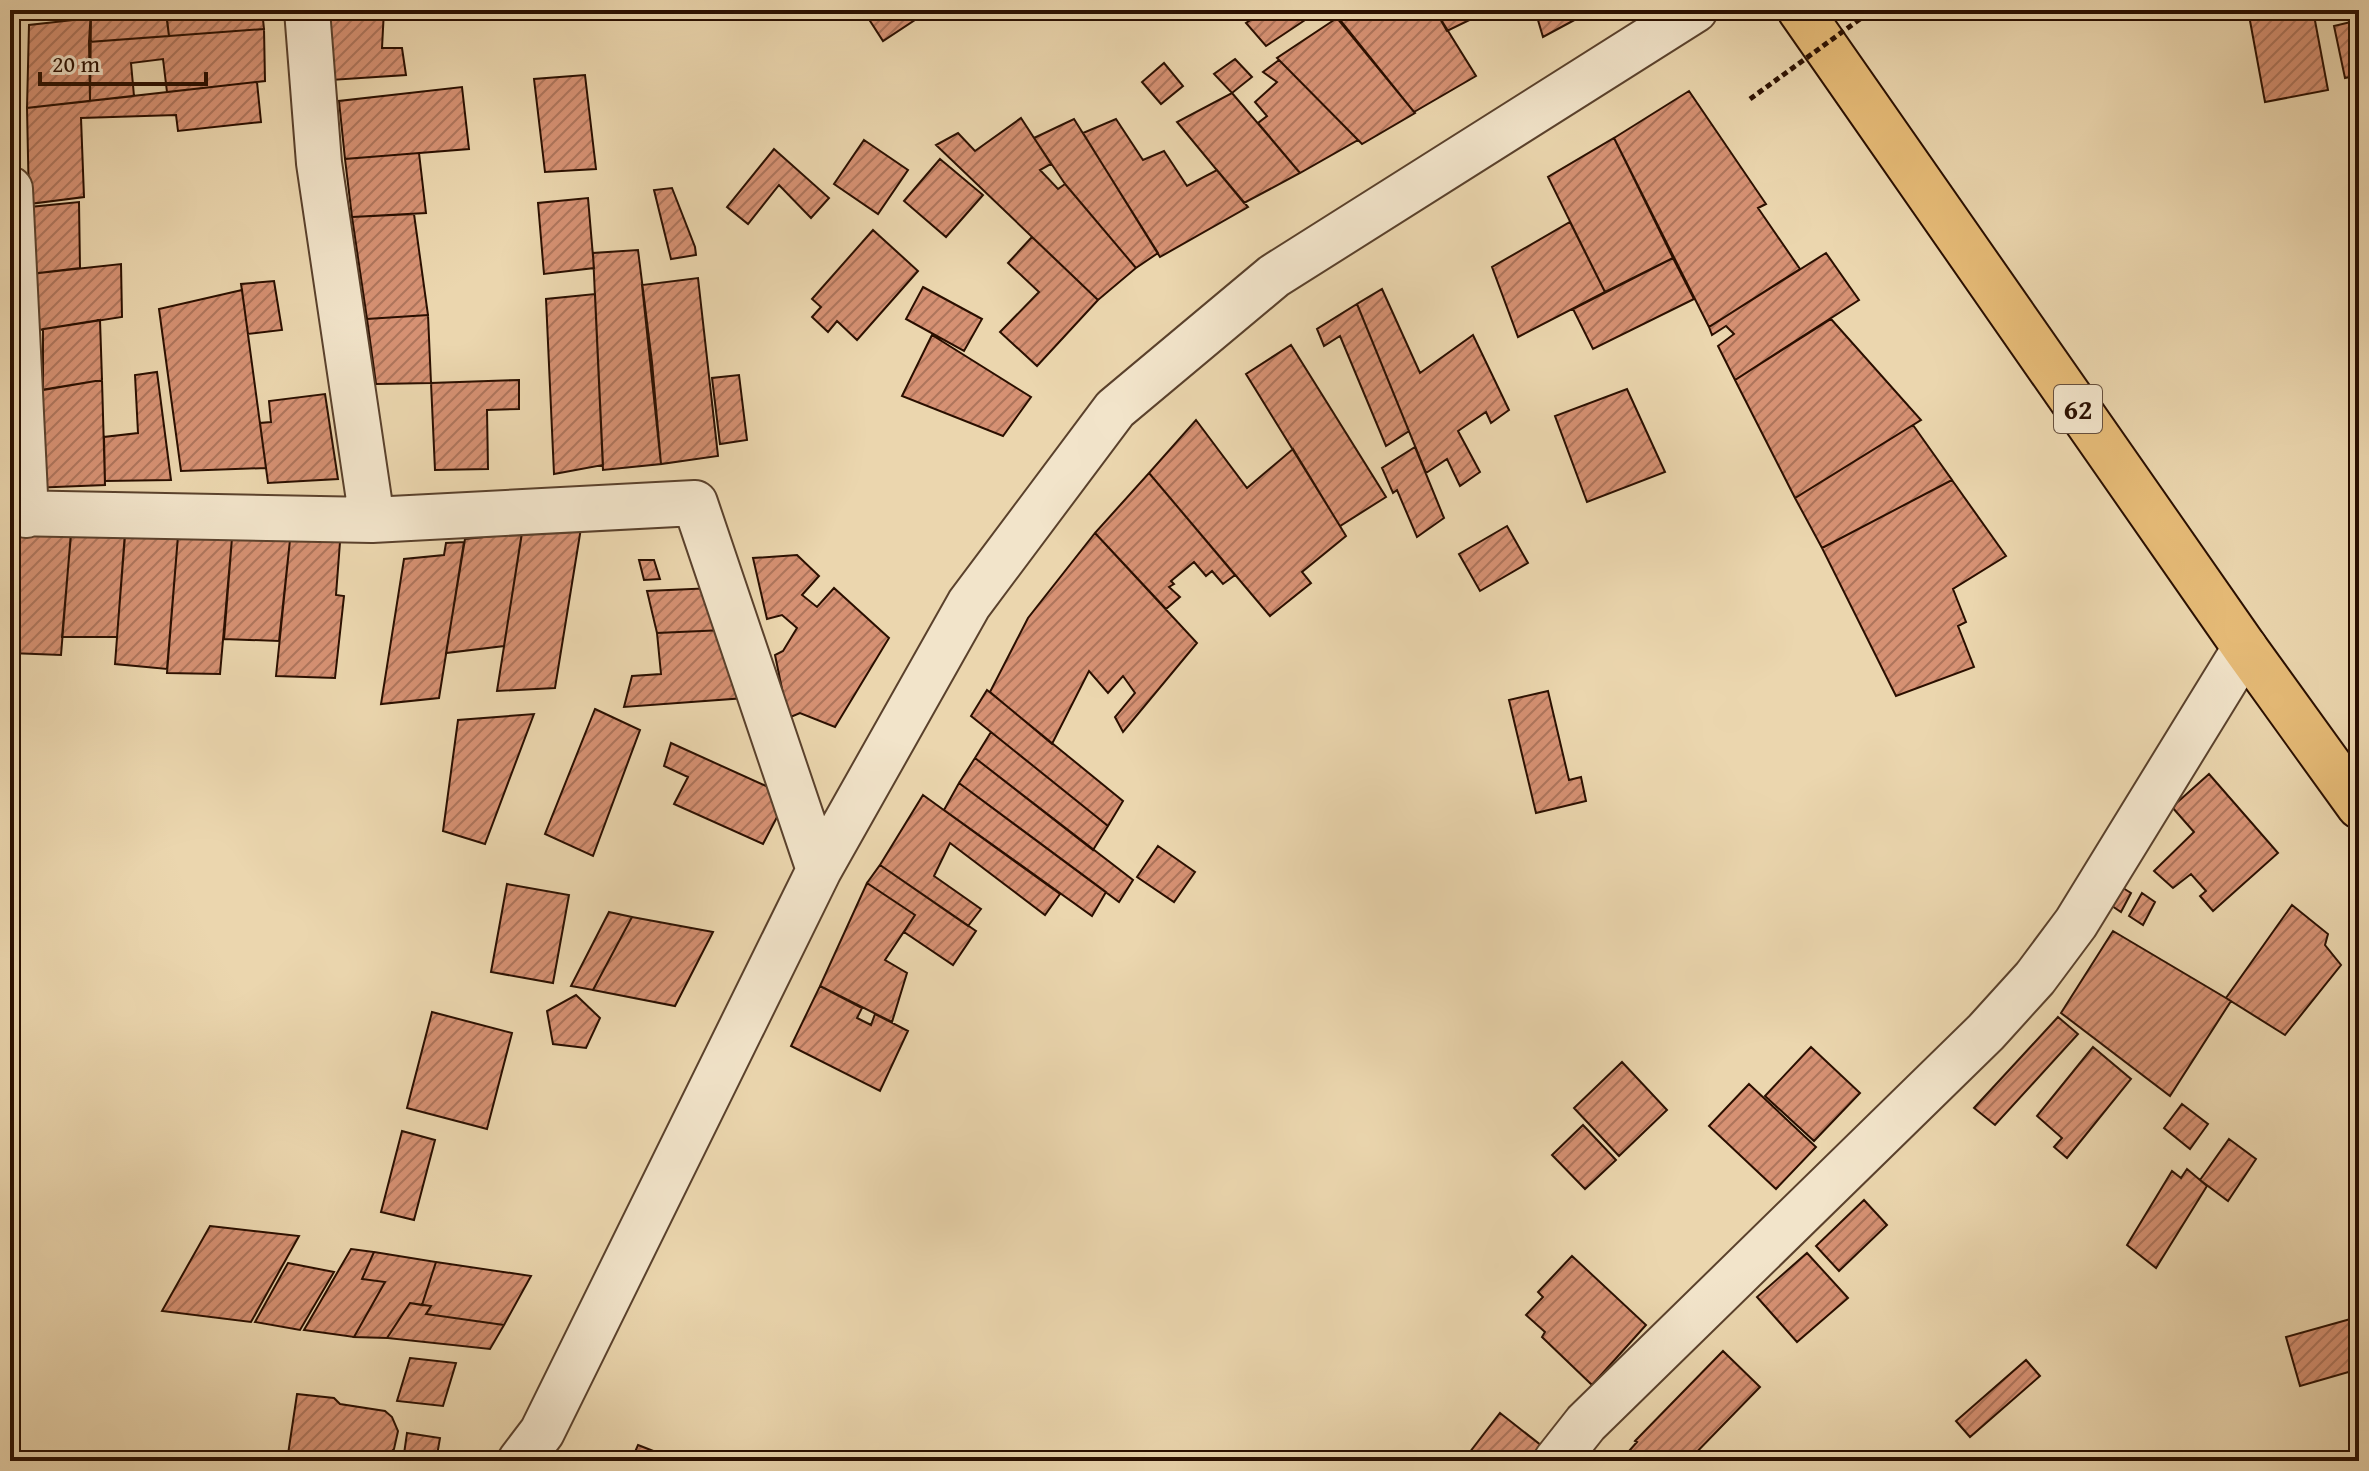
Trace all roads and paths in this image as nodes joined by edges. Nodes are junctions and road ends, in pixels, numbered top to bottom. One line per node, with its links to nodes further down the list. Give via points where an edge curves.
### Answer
1 (307, 10): 8 (street, via 319,163)
2 (1695, 10): 11 (street, via 1274,276 1115,409 969,604)
3 (1800, 10): 9 (main road, 62)
4 (1867, 14): 5 (path, bridge)
5 (1750, 99)
6 (10, 189): 7 (street)
7 (18, 514): 8 (street)
8 (372, 520): 11 (street, via 695,503)
9 (2245, 648): 10 (main road, 62); 13 (street, via 2076,923 2035,978 1586,1423)
10 (2359, 806)
11 (819, 870): 12 (street, via 542,1432)
12 (520, 1461)
13 (1556, 1461)

